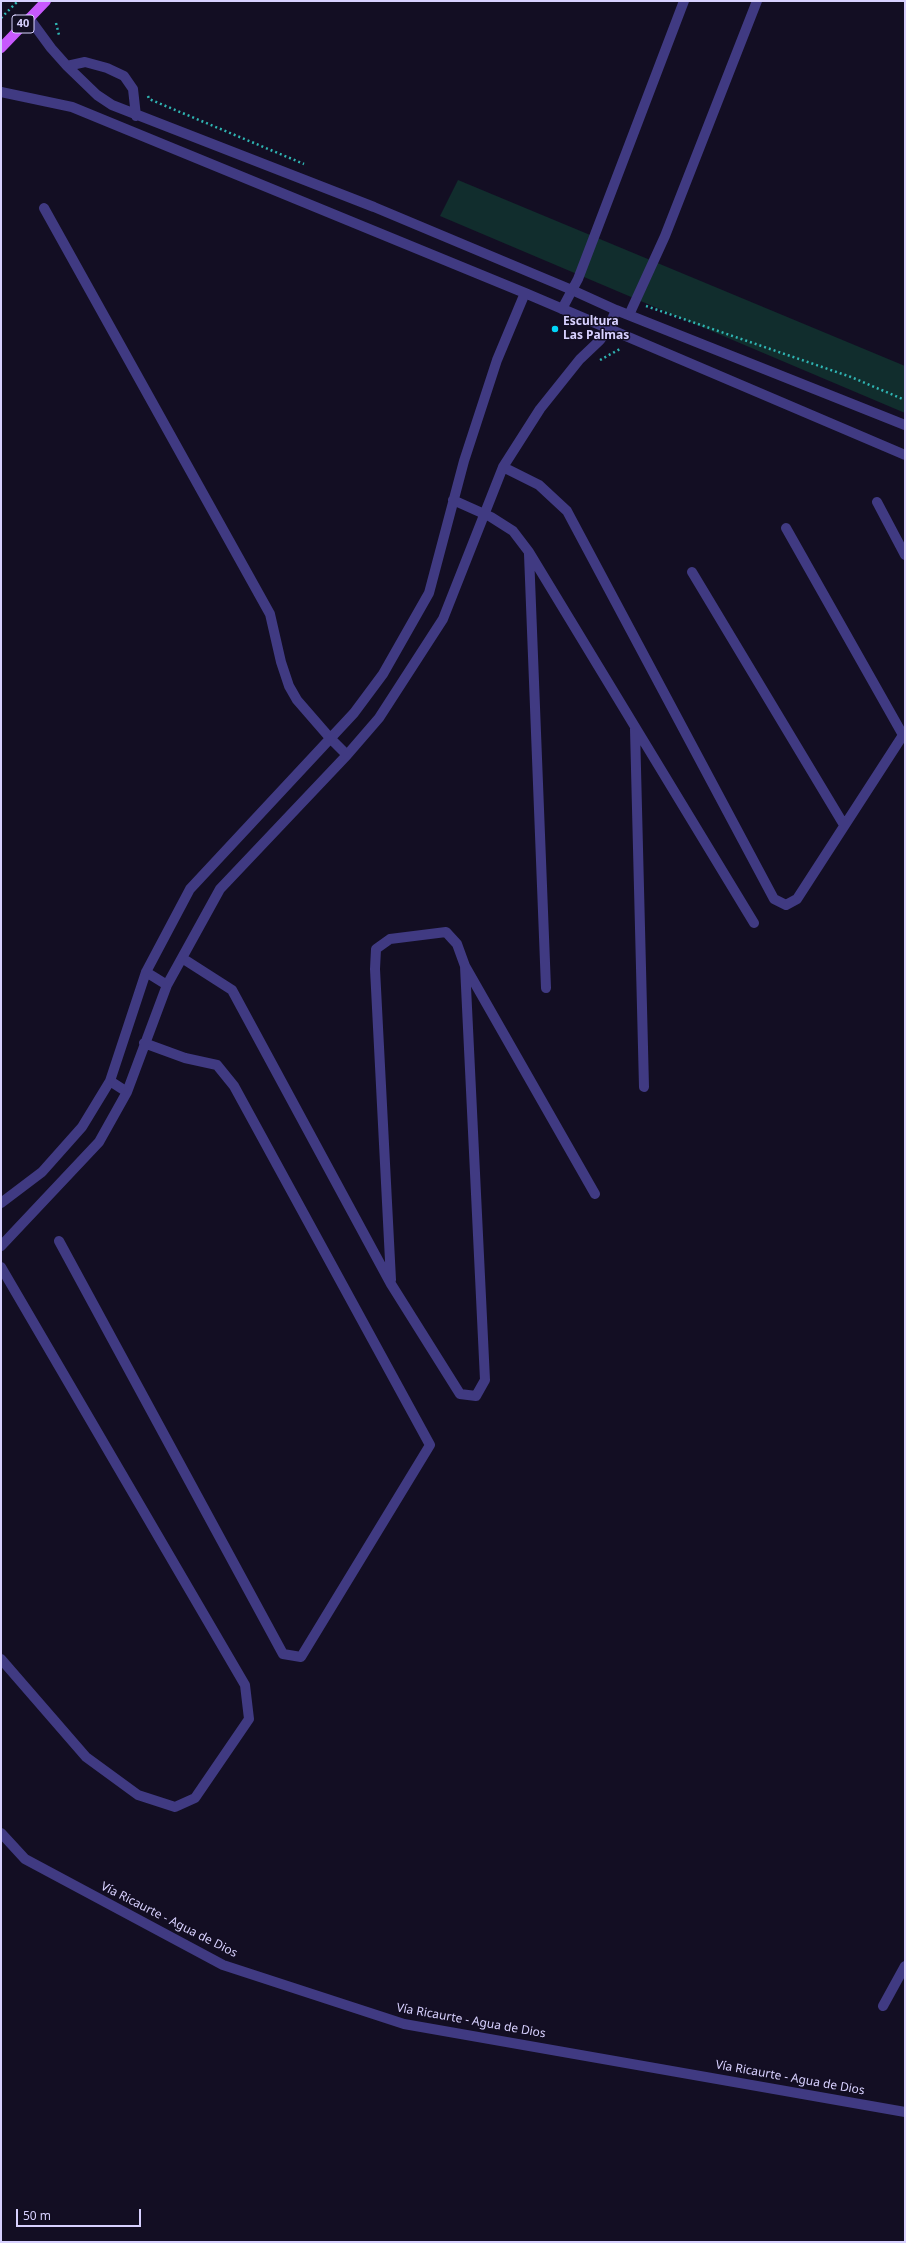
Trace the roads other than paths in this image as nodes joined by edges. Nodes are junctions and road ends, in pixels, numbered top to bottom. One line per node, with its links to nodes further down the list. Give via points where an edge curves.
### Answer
1 (46, 1): 4 (main road, 40)
2 (684, 1): 10 (street)
3 (758, 1): 14 (street, via 665,236)
4 (30, 18): 5 (main road, 40); 6 (street)
5 (1, 48)
6 (67, 66): 8 (street, via 97,96); 8 (street, via 85,62 124,76 133,89)
7 (1, 92): 11 (street, via 72,107)
8 (136, 116): 10 (street, via 374,207)
9 (44, 208): 28 (street, via 270,614 289,686 297,700)
10 (572, 290): 12 (street); 13 (street)
11 (525, 293): 12 (street); 19 (street, via 497,360)
12 (562, 309): 15 (street)
13 (616, 310): 14 (street); 15 (street)
14 (629, 315): 16 (street)
15 (608, 329): 17 (street); 18 (street, via 540,409)
16 (905, 425)
17 (905, 455)
18 (503, 467): 21 (street); 30 (street, via 539,484 567,511 774,899 786,905 797,899)
19 (453, 500): 21 (street); 28 (street, via 429,594 383,674 354,713)
20 (877, 502): 24 (street)
21 (484, 514): 23 (street, via 513,531); 29 (street, via 443,619 379,718)
22 (786, 528): 27 (street)
23 (529, 552): 26 (street); 36 (street)
24 (905, 555)
25 (692, 572): 30 (street)
26 (634, 727): 31 (street); 39 (street)
27 (904, 733): 30 (street)
28 (330, 738): 29 (street); 34 (street, via 190,889)
29 (347, 755): 32 (street, via 220,889)
30 (844, 825)
31 (754, 923)
32 (182, 958): 35 (street); 46 (street, via 232,990)
33 (465, 966): 41 (street); 46 (street, via 457,944 446,932 390,939 376,949); 46 (street, via 485,1380 476,1396 460,1394)
34 (146, 972): 35 (street); 38 (street)
35 (167, 985): 37 (street)
36 (546, 988)
37 (144, 1043): 40 (street); 43 (street, via 185,1058 217,1065 234,1086 430,1445 301,1657 283,1654)
38 (110, 1081): 40 (street); 42 (street, via 82,1127 42,1172)
39 (644, 1087)
40 (127, 1092): 44 (street, via 99,1142)
41 (595, 1194)
42 (1, 1202)
43 (59, 1241)
44 (1, 1246)
45 (1, 1267): 47 (street, via 245,1685 249,1719 195,1798 175,1807 138,1795 86,1757)
46 (391, 1284)
47 (1, 1658)
48 (1, 1832): 51 (street, Vía Ricaurte - Agua de Dios, via 25,1859 223,1965 404,2024)
49 (905, 1966): 50 (street)
50 (883, 2006)
51 (905, 2112)

